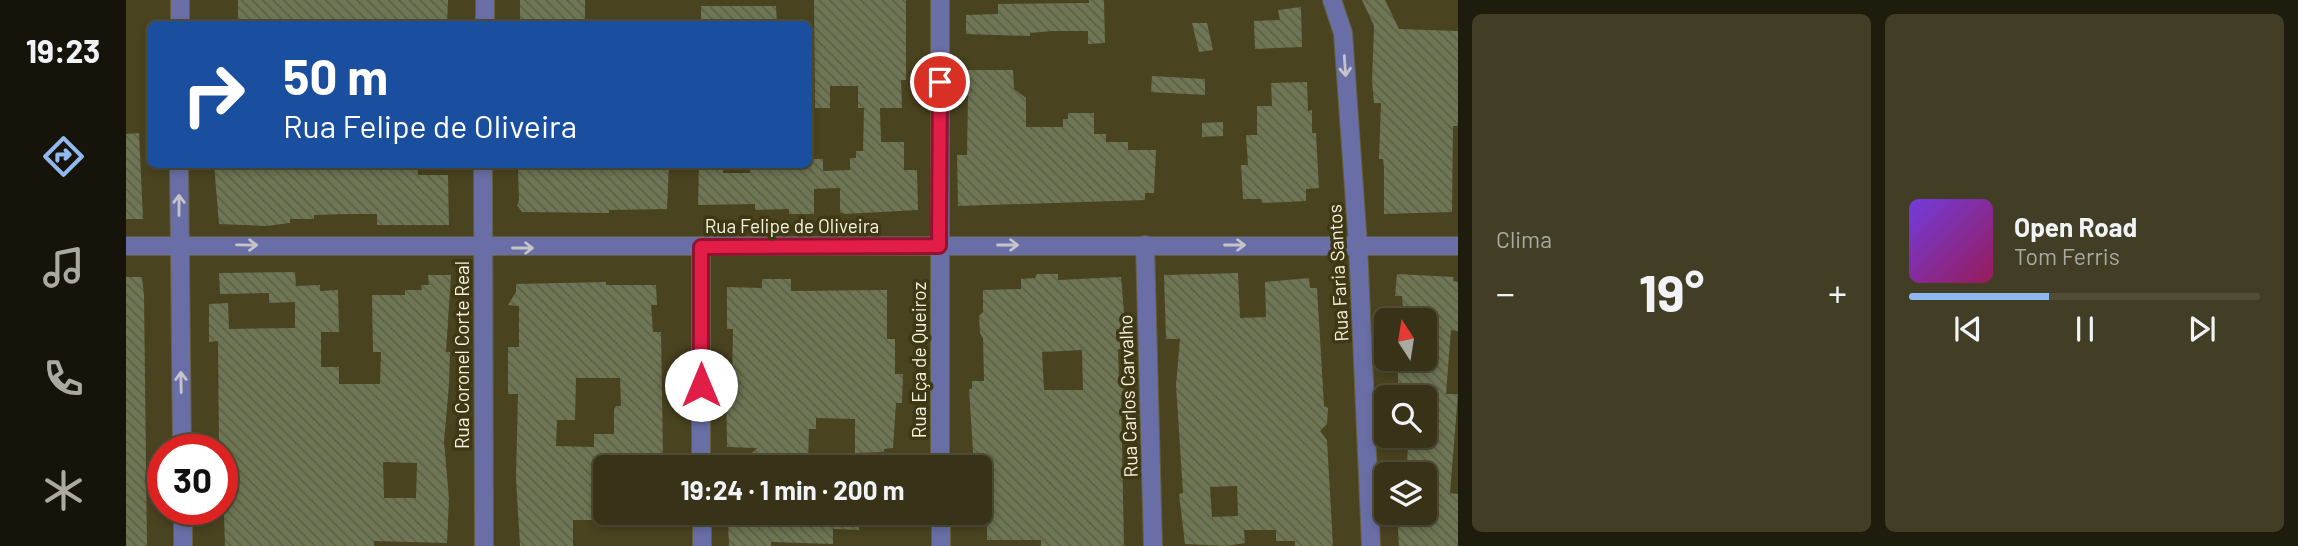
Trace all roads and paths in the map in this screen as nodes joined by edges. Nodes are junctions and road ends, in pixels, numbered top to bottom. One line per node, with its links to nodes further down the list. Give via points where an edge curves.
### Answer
1 (180, 0): 5 (street)
2 (485, 0): 6 (street)
3 (940, 0): 13 (street, Rua Eça de Queiroz)
4 (1332, 0): 9 (street, Rua Faria Santos, one-way to 9, via 1343,33)
5 (180, 21)
6 (485, 21)
7 (179, 168): 10 (street, one-way to 7)
8 (483, 168): 16 (street, Rua Coronel Corte Real)
9 (1358, 244): 11 (street, Rua Felipe de Oliveira, one-way to 9); 14 (street, Rua Felipe de Oliveira); 28 (street, Rua Faria Santos)
10 (178, 245): 12 (street, Rua Felipe de Oliveira); 16 (street, Rua Felipe de Oliveira, one-way to 16); 17 (street, one-way to 10)
11 (1145, 245): 13 (street, Rua Felipe de Oliveira, one-way to 11); 27 (street, Rua Carlos Carvalho)
12 (126, 246)
13 (939, 246): 15 (street, Rua Felipe de Oliveira); 19 (street, Rua Eça de Queiroz)
14 (1458, 246)
15 (701, 247): 16 (street, Rua Felipe de Oliveira, one-way to 15); 18 (street)
16 (483, 248): 24 (street, Rua Coronel Corte Real)
17 (182, 434)
18 (701, 455)
19 (940, 455)
20 (183, 525): 23 (street)
21 (702, 525): 25 (street)
22 (941, 525): 26 (street)
23 (183, 546)
24 (484, 546)
25 (702, 546)
26 (941, 546)
27 (1153, 546)
28 (1371, 546)

